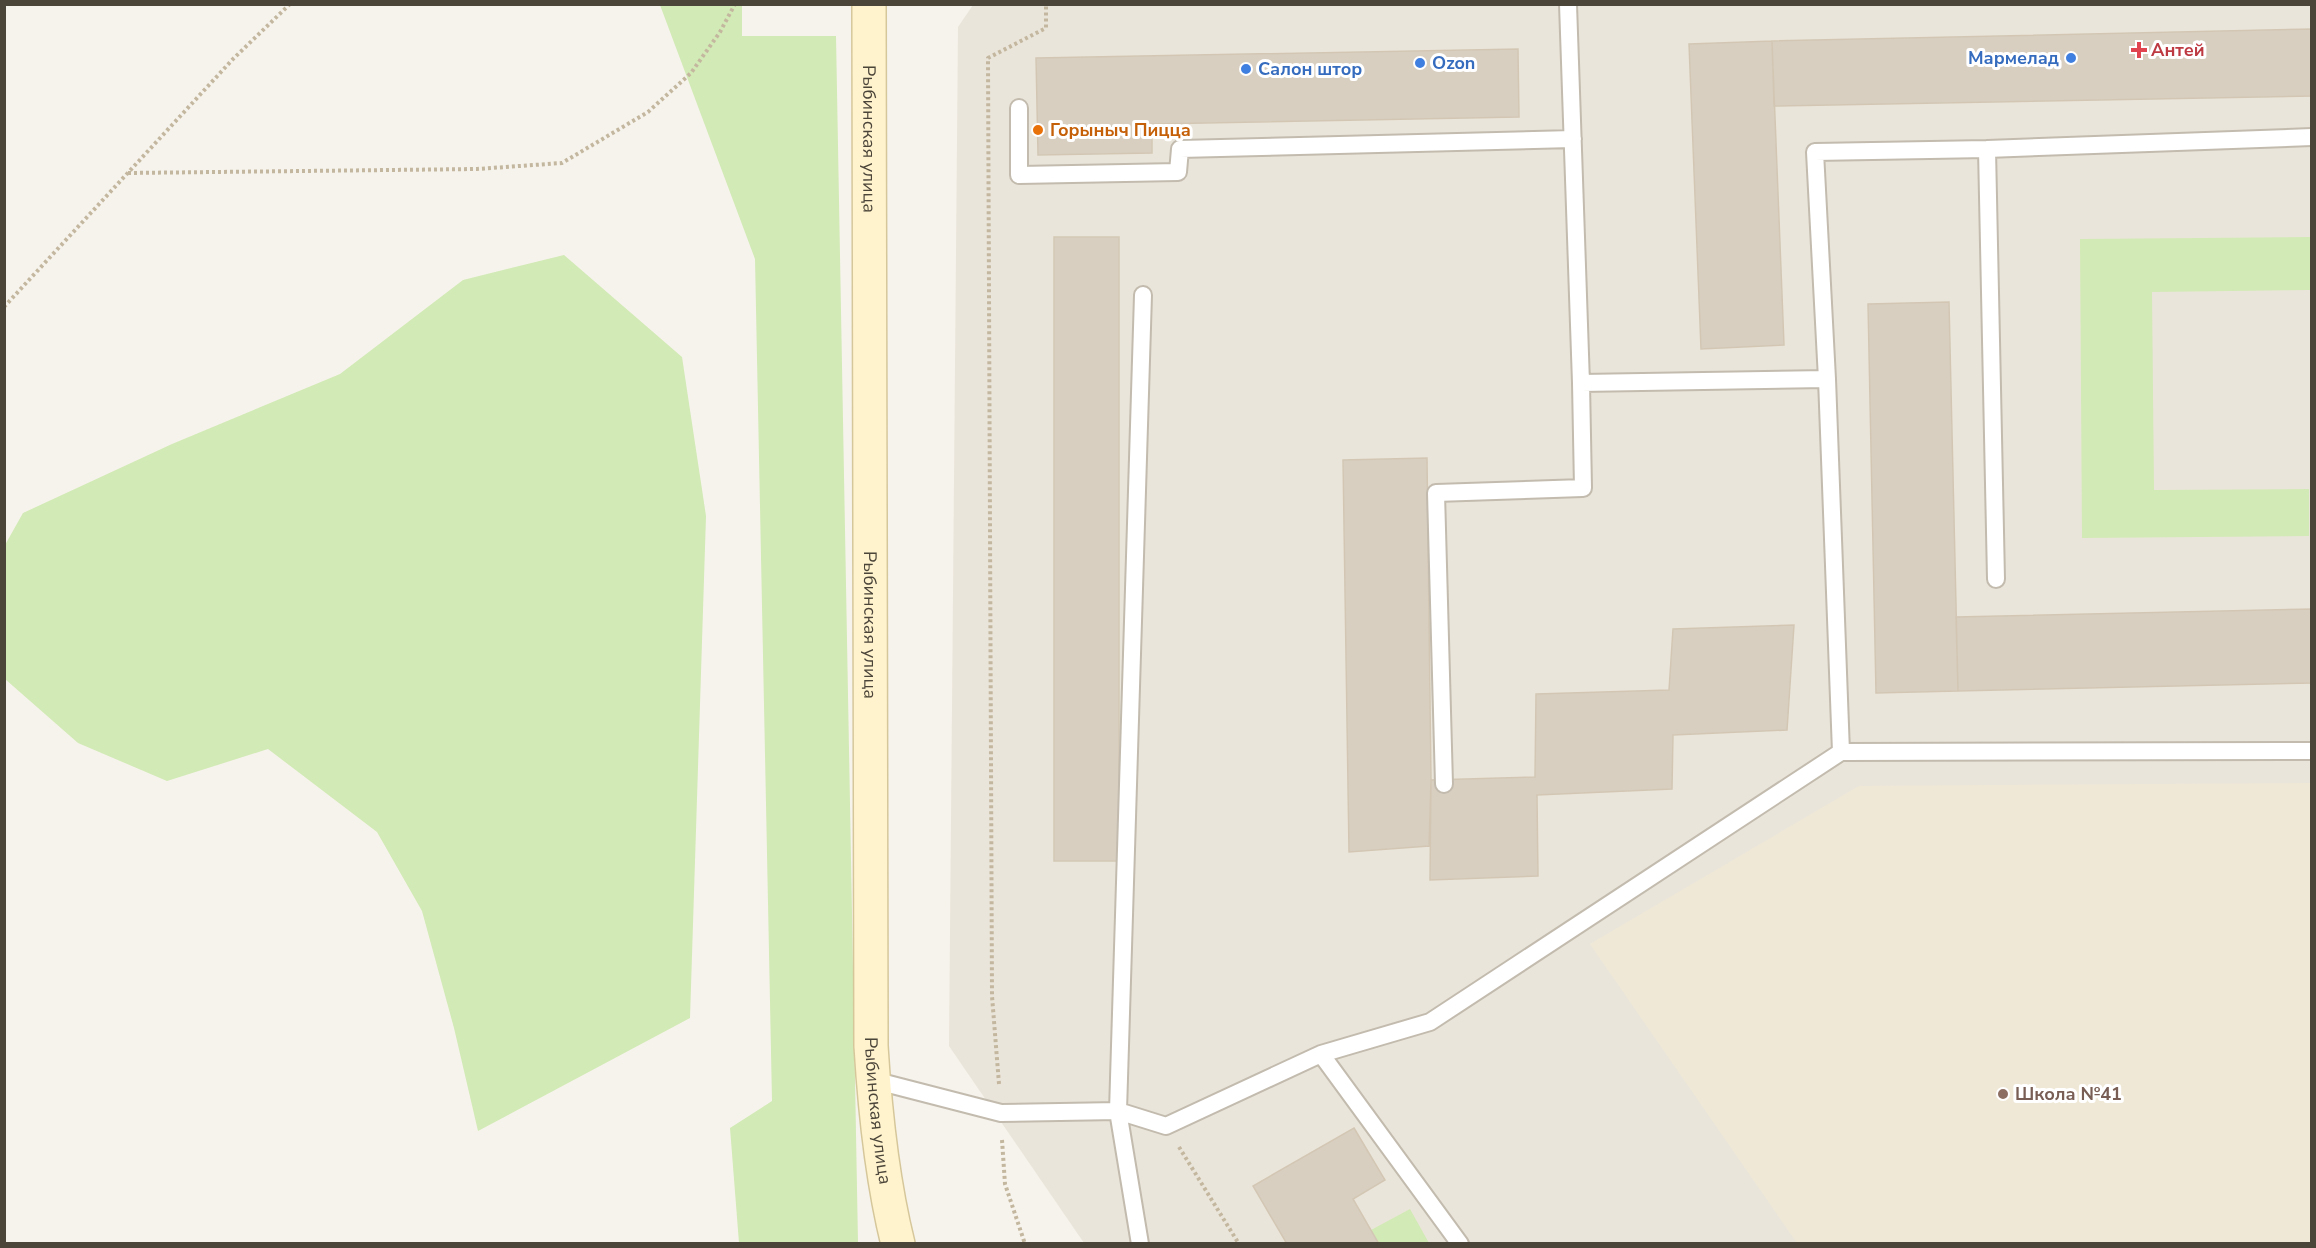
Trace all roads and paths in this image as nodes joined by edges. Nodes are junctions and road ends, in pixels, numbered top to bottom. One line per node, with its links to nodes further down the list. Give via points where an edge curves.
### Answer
1 (290, 4): 10 (path, via 233,59)
2 (735, 4): 10 (path, via 691,73 648,112 562,163 477,169)
3 (870, 4): 20 (main road, Рыбинская улица)
4 (1046, 4): 22 (path, via 1046,28 988,58 992,996)
5 (1568, 4): 8 (lane)
6 (1019, 108): 8 (lane, via 1019,176 1178,172 1180,149)
7 (2312, 137): 9 (lane)
8 (1573, 138): 14 (lane)
9 (1987, 149): 13 (lane, via 1815,152); 15 (lane)
10 (128, 173): 12 (path)
11 (1143, 295): 21 (lane)
12 (4, 307)
13 (1827, 379): 14 (lane); 17 (lane)
14 (1581, 383): 18 (lane, via 1583,488 1436,493)
15 (1996, 579)
16 (2312, 751): 17 (lane)
17 (1841, 752): 19 (lane, via 1430,1022)
18 (1444, 784)
19 (1321, 1054): 23 (lane); 28 (lane)
20 (873, 1080): 22 (lane); 24 (main road, Рыбинская улица)
21 (1118, 1110): 22 (lane); 23 (lane); 26 (lane)
22 (1001, 1113): 25 (path, via 1005,1184)
23 (1166, 1126): 27 (path)
24 (898, 1244)
25 (1025, 1244)
26 (1140, 1244)
27 (1239, 1244)
28 (1460, 1244)

